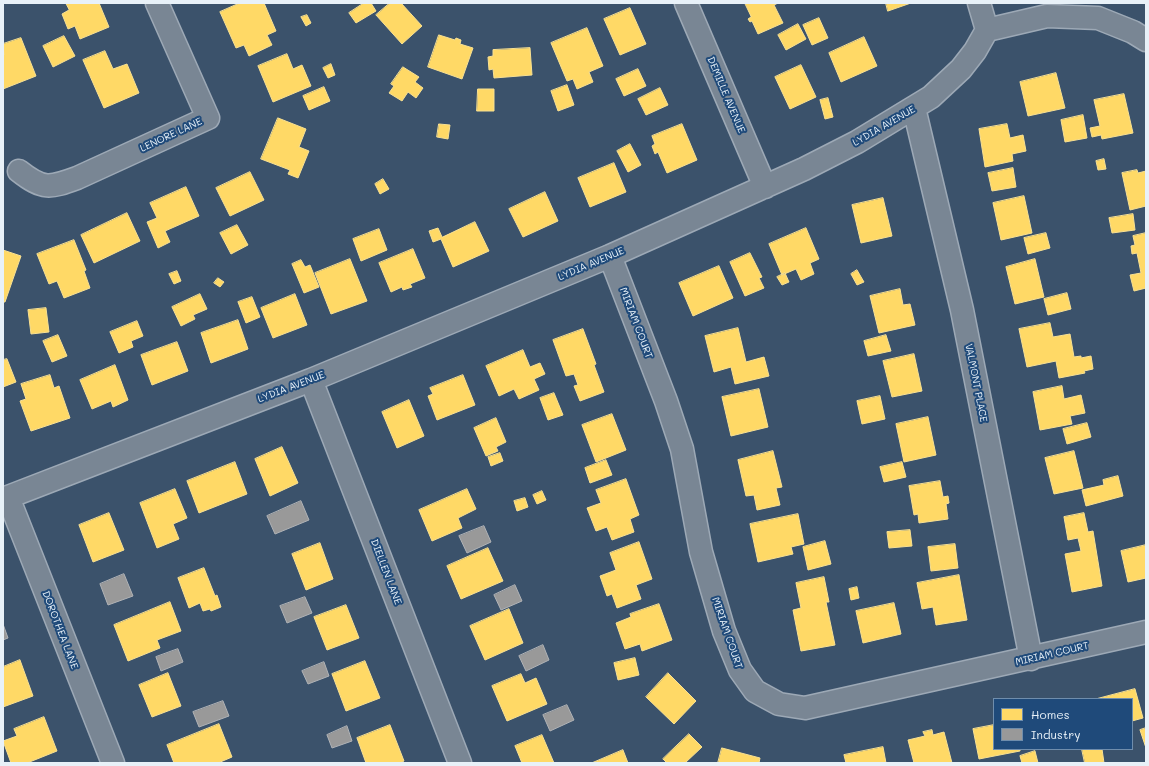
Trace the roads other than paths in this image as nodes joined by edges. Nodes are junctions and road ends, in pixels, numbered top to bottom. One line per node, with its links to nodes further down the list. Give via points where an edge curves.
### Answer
1 (157, 3): 7 (street, LENORE LANE, via 208,118 64,183 41,186)
2 (686, 3): 8 (street, DEMILLE AVENUE)
3 (979, 3): 4 (street)
4 (986, 30): 5 (street, via 1047,16 1098,18); 6 (street, LYDIA AVENUE, via 961,70 931,98)
5 (1146, 40)
6 (914, 108): 8 (street, LYDIA AVENUE, via 857,142); 13 (street, VALMONT PLACE, via 962,310)
7 (19, 171)
8 (765, 187): 9 (street, LYDIA AVENUE)
9 (610, 256): 10 (street, LYDIA AVENUE); 13 (street, MIRIAM COURT, via 666,401 682,450 701,552 724,631 740,670 755,691 779,704 804,708)
10 (311, 380): 11 (street, LYDIA AVENUE); 15 (street, DIELLEN LANE)
11 (6, 498): 14 (street, DOROTHEA LANE)
12 (1146, 632): 13 (street, MIRIAM COURT)
13 (1031, 659)
14 (112, 763)
15 (460, 763)

